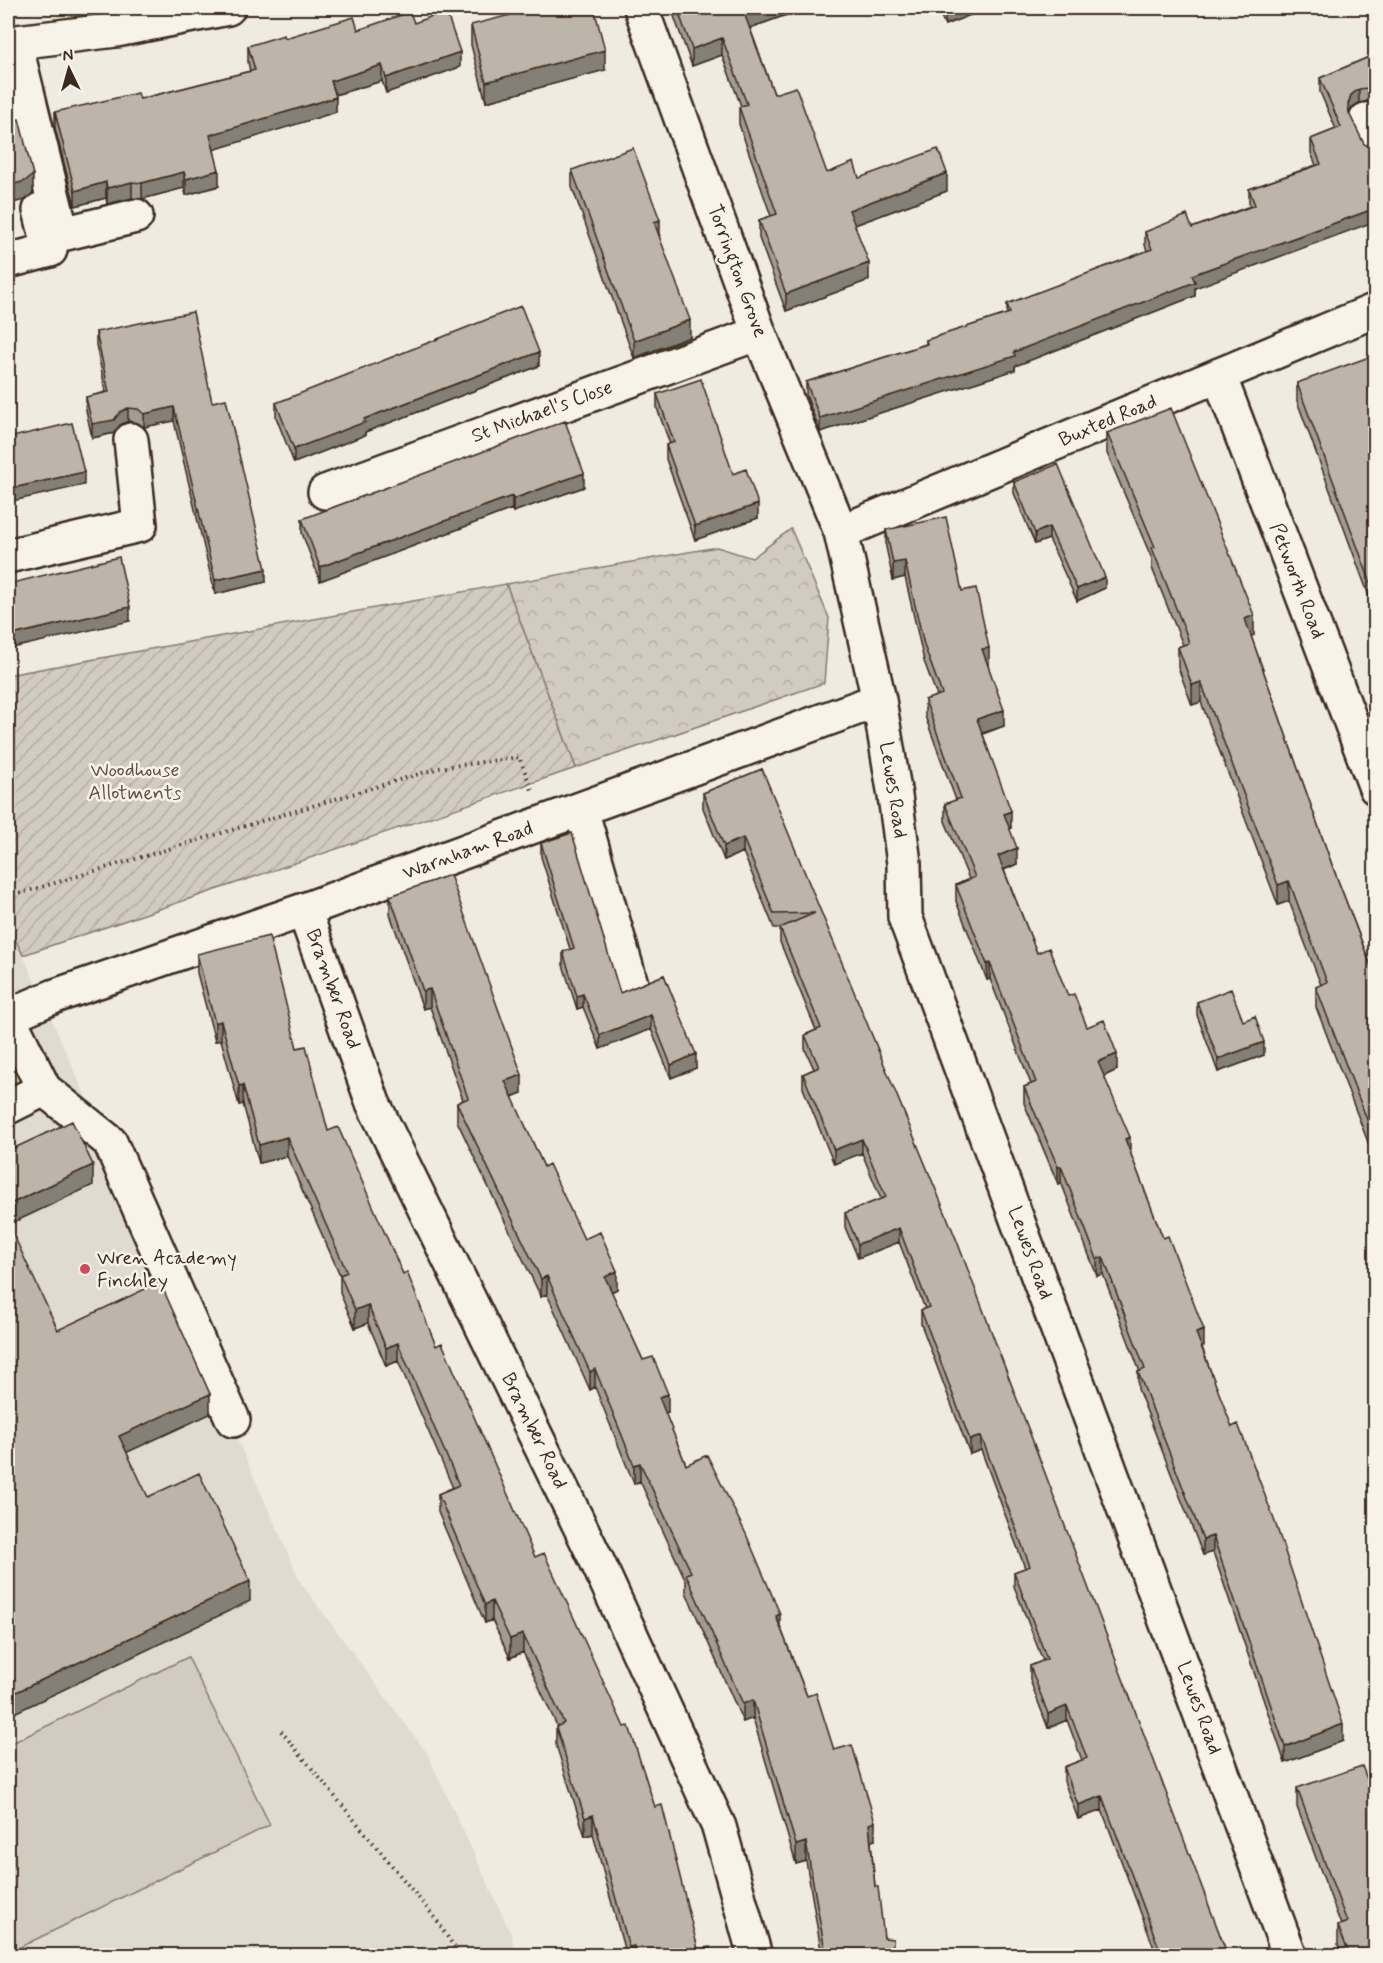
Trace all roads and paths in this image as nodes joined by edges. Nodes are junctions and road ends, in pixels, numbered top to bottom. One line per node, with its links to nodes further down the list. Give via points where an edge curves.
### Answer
1 (228, 8): 3 (street)
2 (641, 8): 9 (street, Torrington Grove)
3 (114, 19): 4 (street)
4 (11, 43): 6 (street, via 62,234)
5 (8, 76): 7 (street, via 50,250)
6 (136, 216)
7 (8, 261)
8 (1376, 310): 10 (street, Buxted Road)
9 (759, 333): 12 (street, St Michael's Close); 13 (street, Torrington Grove)
10 (1219, 375): 13 (street, Buxted Road); 17 (street, Petworth Road)
11 (132, 440): 14 (street, via 140,525)
12 (325, 492)
13 (841, 532): 15 (street, Lewes Road)
14 (8, 556)
15 (879, 700): 18 (street, Warnham Road); 28 (street, Lewes Road, via 904,863 905,916)
16 (529, 783): 19 (path, via 519,757 439,768)
17 (1376, 788)
18 (581, 810): 20 (street, Warnham Road); 21 (street)
19 (8, 897)
20 (304, 910): 22 (street, Warnham Road, via 8,1016); 27 (street, Bramber Road, via 373,1102 597,1561 719,1827)
21 (631, 984)
22 (44, 1089): 23 (street); 24 (street, via 110,1142)
23 (8, 1107)
24 (233, 1420)
25 (281, 1731): 26 (path, via 436,1919)
26 (460, 1956)
27 (755, 1956)
28 (1290, 1956)

